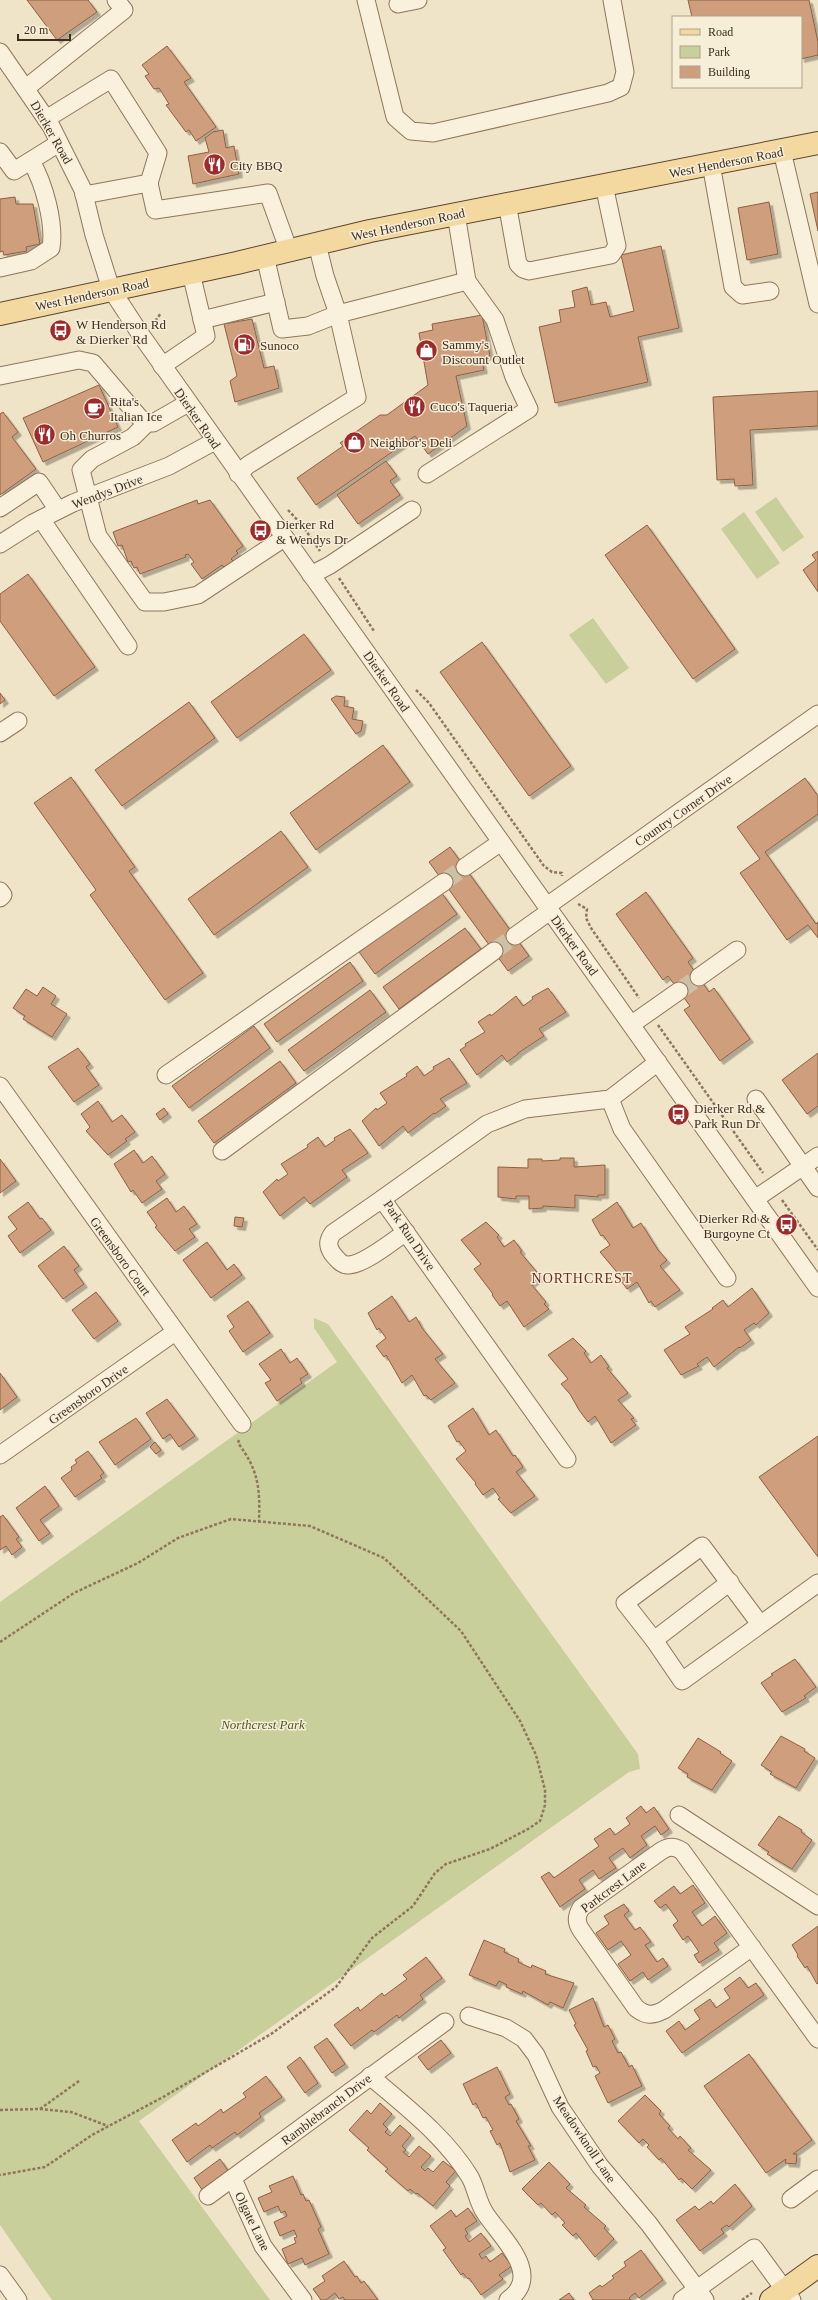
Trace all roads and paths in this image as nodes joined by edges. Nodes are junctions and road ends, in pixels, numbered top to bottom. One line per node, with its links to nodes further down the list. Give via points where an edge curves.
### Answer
1 (116, 0): 7 (street, via 124,10)
2 (366, 0): 4 (street, via 395,117 411,131 433,133 608,93 621,87 625,72)
3 (418, 0): 5 (street)
4 (612, 0)
5 (398, 4)
6 (3, 62): 7 (street, Dierker Road)
7 (26, 88): 8 (street, Dierker Road)
8 (46, 118): 9 (street, Dierker Road); 15 (street, via 111,79 158,153)
9 (59, 143): 13 (street); 17 (street, Dierker Road)
10 (818, 143): 11 (main road, West Henderson Road)
11 (782, 151): 14 (main road, West Henderson Road); 29 (street)
12 (0, 152): 13 (street, via 14,172)
13 (31, 161): 23 (street, via 41,178 53,237 51,248 32,261)
14 (711, 164): 16 (main road, West Henderson Road); 27 (street, via 733,287 742,295)
15 (149, 183): 17 (street); 21 (street, via 155,210 268,193)
16 (604, 185): 18 (main road, West Henderson Road); 18 (street, via 617,246 611,255 529,271 522,269 518,264)
17 (84, 196): 26 (street, Dierker Road)
18 (507, 204): 19 (main road, West Henderson Road)
19 (456, 214): 20 (main road, West Henderson Road); 25 (street)
20 (317, 244): 21 (main road, West Henderson Road); 32 (street)
21 (289, 251): 22 (main road, West Henderson Road)
22 (265, 256): 24 (main road, West Henderson Road); 28 (street)
23 (0, 268)
24 (191, 272): 26 (main road, West Henderson Road); 33 (street)
25 (467, 281): 32 (street); 41 (street, via 495,320 514,377 529,409)
26 (111, 289): 30 (main road, West Henderson Road); 35 (street, Dierker Road)
27 (770, 291)
28 (276, 302): 32 (street, via 282,329 308,326); 33 (street)
29 (818, 304)
30 (0, 314)
31 (161, 314): 34 (path, via 156,320 156,327)
32 (338, 314): 40 (street, via 357,396 248,465)
33 (202, 320): 35 (street, via 206,336)
34 (160, 333)
35 (162, 366): 37 (street, Dierker Road)
36 (0, 376): 38 (street, via 79,360 93,363 138,417)
37 (188, 403): 38 (street, via 152,423); 39 (street, Dierker Road)
38 (147, 423): 42 (street, via 133,437 92,459 81,470)
39 (215, 441): 40 (street, Dierker Road); 42 (street, Wendys Drive, via 169,466)
40 (238, 474): 48 (street, Dierker Road)
41 (427, 474)
42 (86, 498): 45 (street, Wendys Drive); 48 (street, via 98,536 144,602 164,602 198,595)
43 (283, 505): 50 (path, via 302,525)
44 (0, 508): 45 (street, via 39,482)
45 (58, 510): 47 (street, Wendys Drive)
46 (412, 510): 50 (street)
47 (40, 519): 49 (street, Wendys Drive); 53 (street)
48 (284, 538): 51 (street, Dierker Road)
49 (0, 544)
50 (330, 565): 51 (street); 52 (path)
51 (311, 575): 58 (street, Dierker Road)
52 (374, 632)
53 (128, 646)
54 (414, 688): 61 (path, via 429,703 544,866 552,872 562,873)
55 (818, 714): 61 (street, Country Corner Drive)
56 (18, 721): 57 (street)
57 (0, 733)
58 (501, 842): 59 (street); 62 (street, Dierker Road)
59 (465, 867)
60 (444, 882): 71 (street)
61 (569, 891): 62 (street, Country Corner Drive); 68 (path, via 578,904 587,909 586,918 591,928)
62 (548, 909): 63 (street, Country Corner Drive); 69 (street, Dierker Road)
63 (515, 936)
64 (737, 950): 66 (street)
65 (494, 951): 75 (street)
66 (699, 977)
67 (679, 991): 68 (street)
68 (649, 1012): 69 (street); 78 (path)
69 (632, 1024): 70 (street, Dierker Road)
70 (658, 1062): 73 (street); 81 (street, Dierker Road)
71 (166, 1075)
72 (0, 1086): 86 (street, Greensboro Court)
73 (610, 1099): 80 (street, Park Run Drive, via 532,1108 486,1124); 84 (street, via 622,1129)
74 (756, 1099): 77 (street)
75 (222, 1152)
76 (818, 1156): 77 (street)
77 (803, 1166): 78 (street); 79 (street)
78 (773, 1187): 81 (street); 83 (path)
79 (818, 1188)
80 (382, 1198): 82 (street, Park Run Drive); 82 (street, via 333,1233 328,1240 329,1248 343,1264 349,1265 360,1262)
81 (755, 1199): 85 (street, Dierker Road)
82 (406, 1232): 89 (street, Park Run Drive)
83 (818, 1250)
84 (727, 1278)
85 (818, 1288)
86 (175, 1332): 87 (street, Greensboro Court); 88 (street, Greensboro Drive)
87 (242, 1424): 90 (path, via 238,1443 248,1456 260,1488)
88 (0, 1455)
89 (567, 1459)
90 (259, 1522): 95 (path, via 231,1519 178,1538 138,1563 74,1593); 106 (path, via 310,1526 384,1558 461,1632 520,1721 536,1755 545,1790 545,1805 540,1821 528,1829 490,1849 446,1864 435,1873 413,1906 372,1938 336,1987 271,2034)
91 (730, 1582): 93 (street); 94 (street); 94 (street, via 702,1546 626,1603)
92 (818, 1582): 93 (street)
93 (760, 1624): 94 (street, via 682,1681)
94 (654, 1640)
95 (0, 1642)
96 (679, 1815): 97 (street)
97 (818, 1906)
98 (752, 1948): 98 (street, Parkcrest Lane, via 682,1851 676,1847 661,1850 581,1908 577,1915 577,1923 581,1930 636,2008 644,2014 655,2015 664,2010); 101 (street, Parkcrest Lane)
99 (469, 2016): 114 (street, Meadowknoll Lane, via 506,2028 524,2039 536,2055 560,2107 600,2166 649,2224)
100 (445, 2022): 102 (street, Ramblebranch Drive)
101 (818, 2039)
102 (370, 2076): 108 (street, Ramblebranch Drive); 118 (street, via 436,2133 470,2178 484,2212 518,2259 523,2272 521,2286)
103 (78, 2081): 104 (path)
104 (39, 2109): 105 (path); 106 (path, via 71,2112)
105 (0, 2110)
106 (108, 2127): 107 (path, via 44,2167)
107 (0, 2175)
108 (233, 2179): 110 (street, Ramblebranch Drive); 117 (street, Olgate Lane, via 263,2246)
109 (818, 2179): 111 (street)
110 (208, 2196)
111 (791, 2199)
112 (818, 2266): 115 (main road)
113 (0, 2275): 116 (street)
114 (701, 2295): 115 (street, via 754,2248); 119 (street)
115 (783, 2297)
116 (18, 2300)
117 (303, 2300)
118 (508, 2300)
119 (682, 2300)

